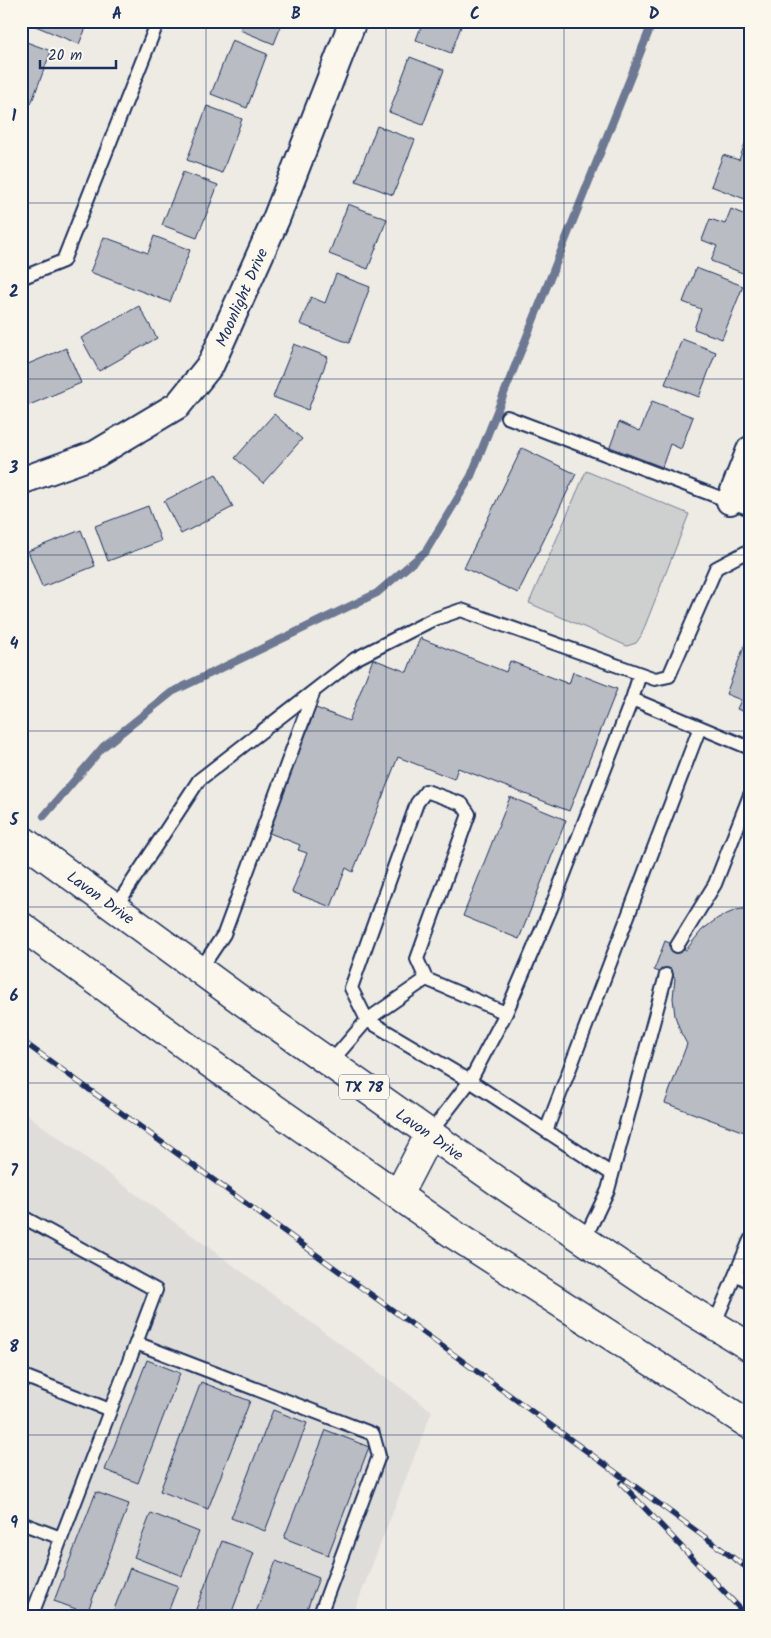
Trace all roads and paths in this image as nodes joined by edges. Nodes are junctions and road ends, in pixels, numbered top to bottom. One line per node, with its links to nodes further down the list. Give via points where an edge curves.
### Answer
1 (158, 21): 3 (lane, via 63,261)
2 (353, 21): 6 (street, Moonlight Drive, via 276,219 211,364 178,405 96,454)
3 (21, 278)
4 (507, 417): 7 (lane)
5 (750, 450): 7 (street)
6 (23, 481)
7 (740, 505)
8 (750, 550): 9 (lane, via 716,568 669,676 654,679)
9 (640, 674): 10 (lane, via 461,610 432,620 355,659); 11 (lane)
10 (314, 691): 16 (lane, via 199,780); 19 (lane, via 224,934)
11 (632, 699): 12 (lane); 22 (lane, via 551,908)
12 (700, 728): 13 (lane); 26 (lane)
13 (750, 748)
14 (750, 795): 18 (lane, via 715,884)
15 (21, 839): 16 (main road, Lavon Drive / TX 78)
16 (115, 908): 19 (main road, Lavon Drive / TX 78)
17 (21, 926): 29 (main road)
18 (677, 946)
19 (200, 970): 24 (main road, Lavon Drive / TX 78)
20 (666, 975): 28 (lane)
21 (426, 979): 22 (lane); 23 (lane); 23 (lane, via 417,959 469,814 462,804 426,790 417,803 351,988)
22 (506, 1013): 25 (lane)
23 (367, 1020): 24 (lane); 25 (lane)
24 (330, 1063): 27 (main road, Lavon Drive / TX 78)
25 (470, 1080): 26 (lane); 27 (lane)
26 (546, 1131): 28 (lane)
27 (430, 1133): 29 (main road); 31 (main road, Lavon Drive / TX 78)
28 (612, 1174): 31 (lane, via 608,1190)
29 (398, 1195): 36 (main road)
30 (21, 1216): 37 (lane, via 156,1290)
31 (584, 1240): 35 (main road, Lavon Drive / TX 78)
32 (750, 1240): 33 (lane)
33 (736, 1274): 34 (lane); 35 (lane)
34 (750, 1282)
35 (714, 1325): 38 (main road, Lavon Drive / TX 78)
36 (619, 1342): 40 (main road, via 675,1362); 42 (main road)
37 (136, 1343): 41 (lane); 46 (lane, via 373,1434 379,1456)
38 (750, 1347)
39 (21, 1374): 41 (lane)
40 (750, 1402)
41 (110, 1410): 44 (lane)
42 (750, 1425)
43 (21, 1523): 44 (lane)
44 (61, 1538): 45 (lane)
45 (31, 1617)
46 (319, 1617)

